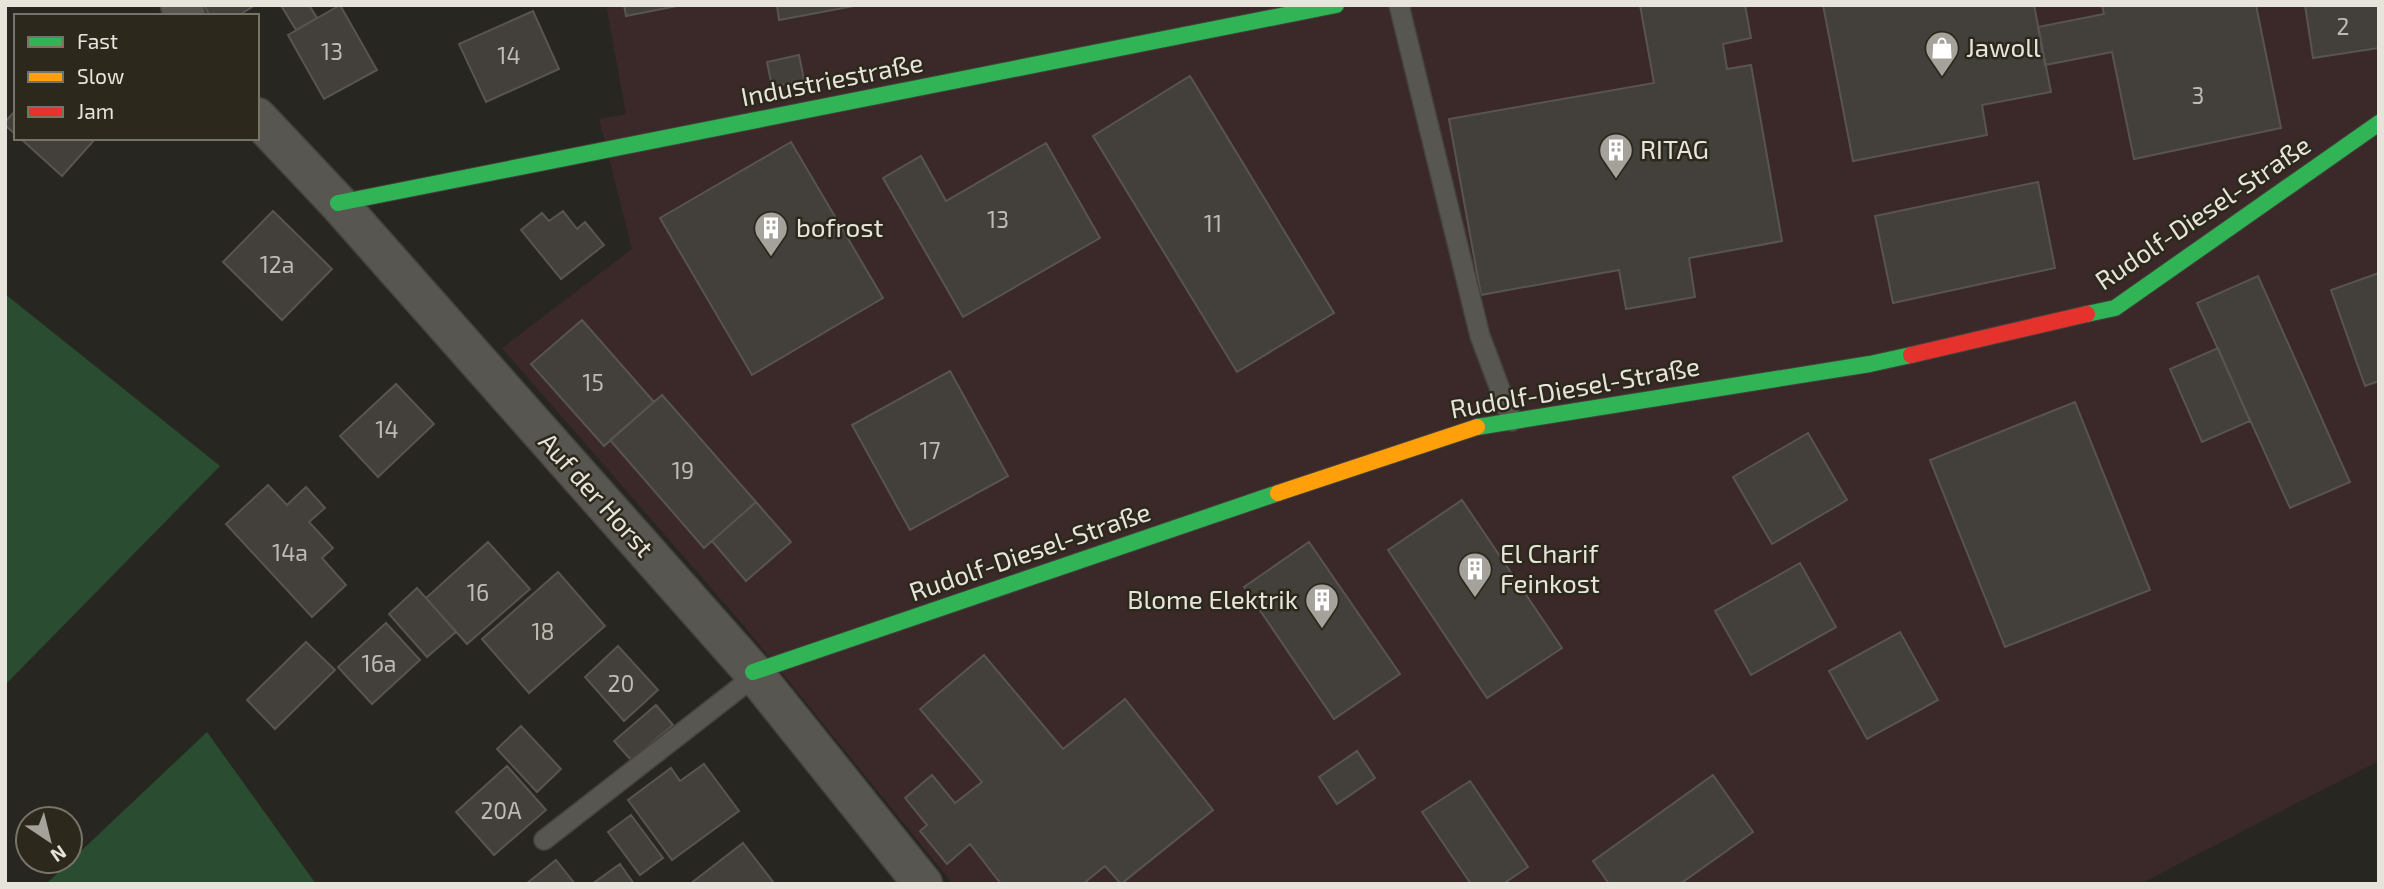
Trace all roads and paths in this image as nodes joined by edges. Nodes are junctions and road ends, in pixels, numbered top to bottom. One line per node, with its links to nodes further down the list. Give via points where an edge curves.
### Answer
1 (1336, 5): 5 (street, Industriestraße)
2 (1399, 5): 6 (lane, via 1480,336)
3 (259, 119): 5 (street, Auf der Horst)
4 (2379, 123): 6 (street, Rudolf-Diesel-Straße, via 2115,308 1870,364)
5 (338, 203): 7 (street, Auf der Horst)
6 (1512, 421): 7 (street, Rudolf-Diesel-Straße, via 1468,428)
7 (754, 674): 8 (lane); 9 (street, Auf der Horst)
8 (544, 840)
9 (923, 884)

